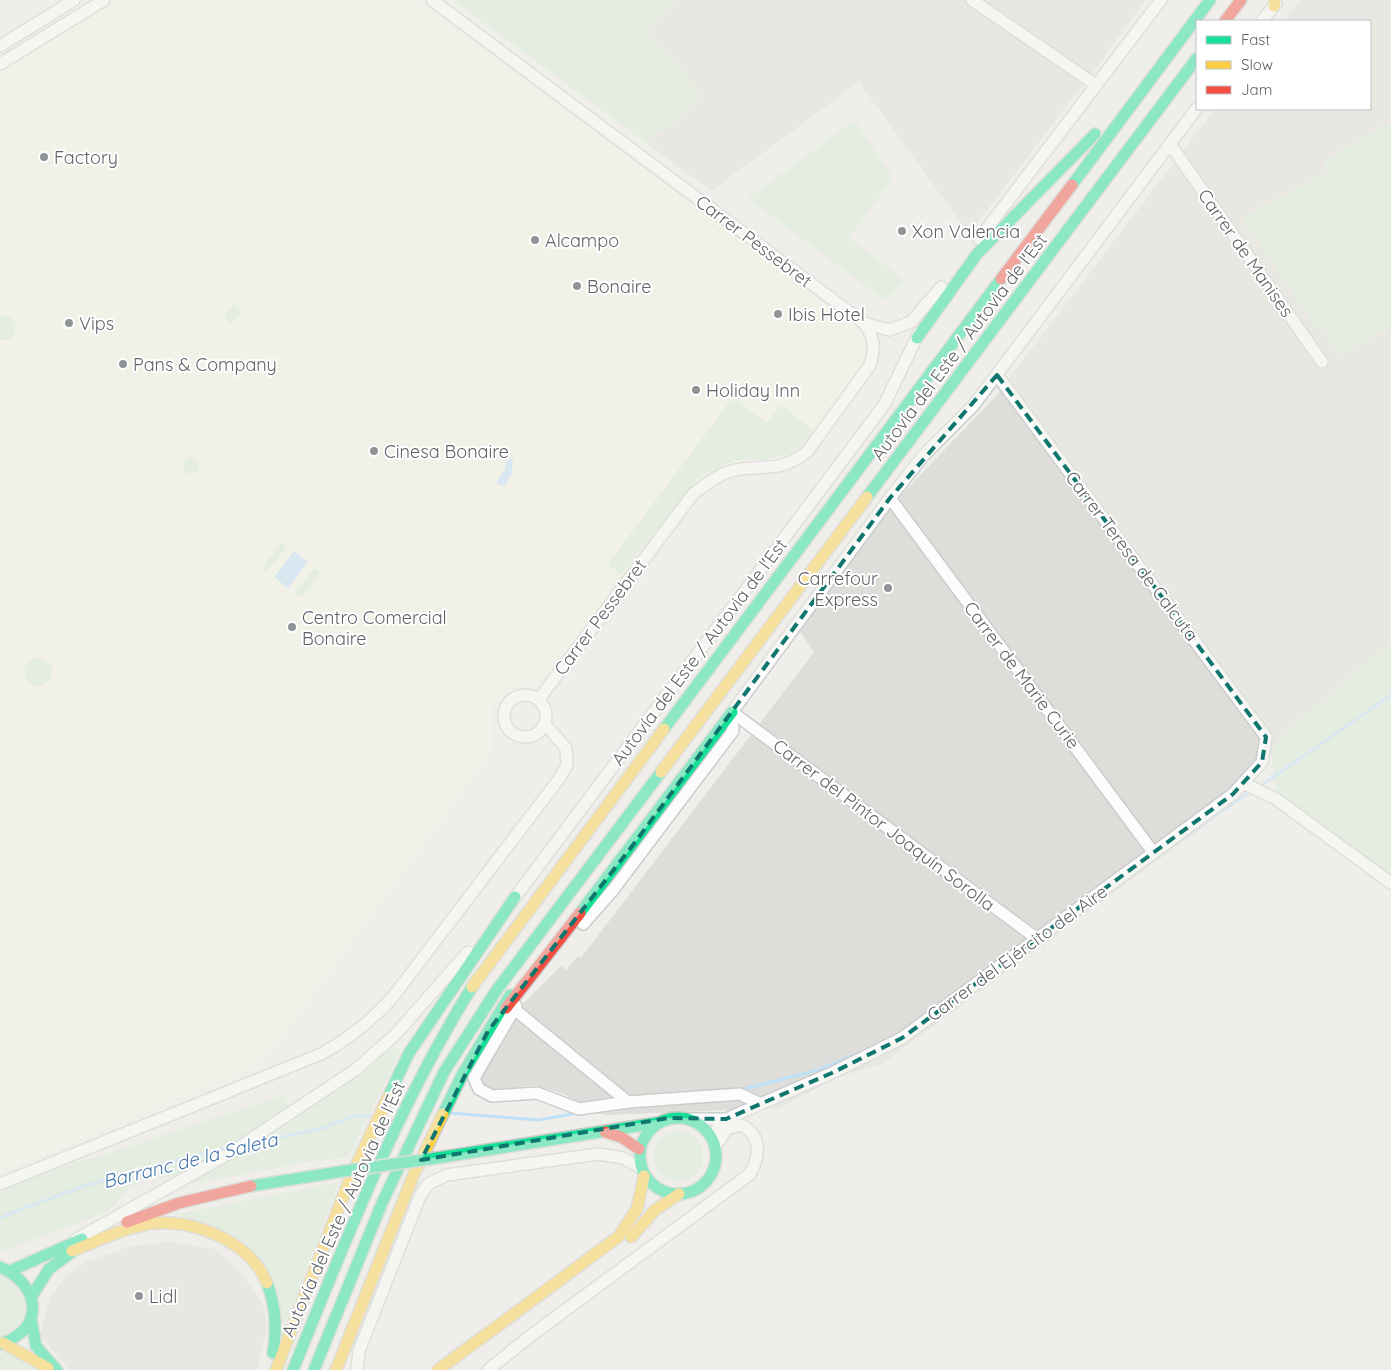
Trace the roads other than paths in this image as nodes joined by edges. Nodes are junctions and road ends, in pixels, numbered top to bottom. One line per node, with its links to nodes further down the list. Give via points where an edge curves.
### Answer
1 (74, 0): 11 (street)
2 (104, 0): 13 (street)
3 (432, 0): 19 (street, Carrer Pessebret)
4 (972, 0): 15 (street)
5 (1161, 0): 15 (street)
6 (1210, 0): 14 (main road, Autovía del Este / Autovia de l'Est)
7 (1241, 0): 9 (main road)
8 (1276, 2): 10 (street)
9 (1226, 20)
10 (1263, 20)
11 (0, 46)
12 (1196, 59): 24 (main road, Autovía del Este / Autovia de l'Est)
13 (0, 64)
14 (1145, 83): 20 (main road, via 1123,100 1080,152 977,254); 61 (main road, Autovía del Este / Autovia de l'Est, via 521,919 450,1020 371,1180)
15 (1096, 85): 18 (street)
16 (1196, 109): 17 (street)
17 (1170, 144): 21 (street, Carrer de Manises); 22 (street)
18 (942, 287): 19 (street, via 911,322 889,330); 20 (street)
19 (864, 324): 25 (street, Carrer Pessebret, via 873,335 870,365 806,452 792,463 776,468 739,469 714,478 693,494)
20 (917, 338): 32 (street, via 884,405)
21 (1322, 362)
22 (998, 375): 23 (street, via 973,406 923,456); 28 (street, Carrer Teresa de Calcuta)
23 (890, 498): 26 (street); 30 (street, Carrer de Marie Curie)
24 (718, 698): 35 (main road, via 686,754 530,966); 62 (main road, Autovía del Este / Autovia de l'Est, via 496,991 444,1072 382,1203)
25 (539, 699): 27 (street, via 546,711); 27 (street, via 526,694 514,698 506,707 504,718 509,729 521,736 535,734)
26 (732, 712): 33 (street, Carrer del Pintor Joaquín Sorolla); 34 (street, via 733,731 613,890); 35 (main road)
27 (545, 724): 45 (street, via 566,748 567,765 560,778 377,1014 341,1043 321,1054)
28 (1266, 738): 29 (street, Carrer del Ejército del Aire, via 1262,762)
29 (1244, 783): 30 (street, Carrer del Ejército del Aire); 31 (street, via 1276,799)
30 (1153, 852): 33 (street, Carrer del Ejército del Aire)
31 (1391, 883)
32 (515, 897): 46 (main road, via 409,1053); 50 (street, via 395,1035 355,1070 230,1153)
33 (1036, 938): 37 (street, Carrer del Ejército del Aire, via 902,1038)
34 (514, 1009): 36 (street); 36 (street, via 474,1078 479,1088 492,1096 537,1093 579,1110)
35 (488, 1031): 51 (main road, via 463,1073 414,1174)
36 (628, 1102): 37 (street, via 740,1094)
37 (761, 1104): 38 (street, Carrer del Ejército del Aire)
38 (726, 1119): 39 (street); 42 (street)
39 (691, 1120): 40 (main road, via 674,1118); 42 (main road, via 706,1129)
40 (657, 1123): 41 (main road); 43 (main road, via 649,1130)
41 (604, 1132): 43 (main road, via 621,1137); 46 (main road, bridge)
42 (713, 1142): 49 (main road, via 714,1168 709,1178 701,1187); 68 (street, via 727,1129 741,1125 749,1129 758,1146 750,1174)
43 (640, 1149): 44 (main road)
44 (643, 1172): 49 (main road, via 659,1190); 65 (street, via 624,1158 598,1154 462,1172 432,1181 420,1196 359,1351); 66 (main road, via 636,1215 618,1237)
45 (24, 1174): 47 (street); 48 (street)
46 (347, 1176): 50 (main road, via 273,1182 216,1194 159,1210); 60 (main road)
47 (0, 1178)
48 (0, 1184)
49 (679, 1194): 67 (main road, via 655,1210 611,1256)
50 (67, 1249): 53 (main road); 54 (main road); 59 (main road, via 158,1222 210,1231 235,1244 254,1262 271,1290 277,1312 278,1334)
51 (381, 1255): 63 (main road); 64 (main road, via 379,1273)
52 (0, 1267): 53 (main road)
53 (12, 1270): 54 (main road, via 21,1277)
54 (32, 1296): 55 (main road)
55 (31, 1318): 56 (main road, via 20,1334); 58 (main road, via 36,1346)
56 (2, 1343): 57 (main road)
57 (50, 1370)
58 (57, 1370)
59 (269, 1370)
60 (276, 1370)
61 (292, 1370)
62 (314, 1370)
63 (336, 1370)
64 (345, 1370)
65 (357, 1370)
66 (438, 1370)
67 (454, 1370)
68 (488, 1370)

